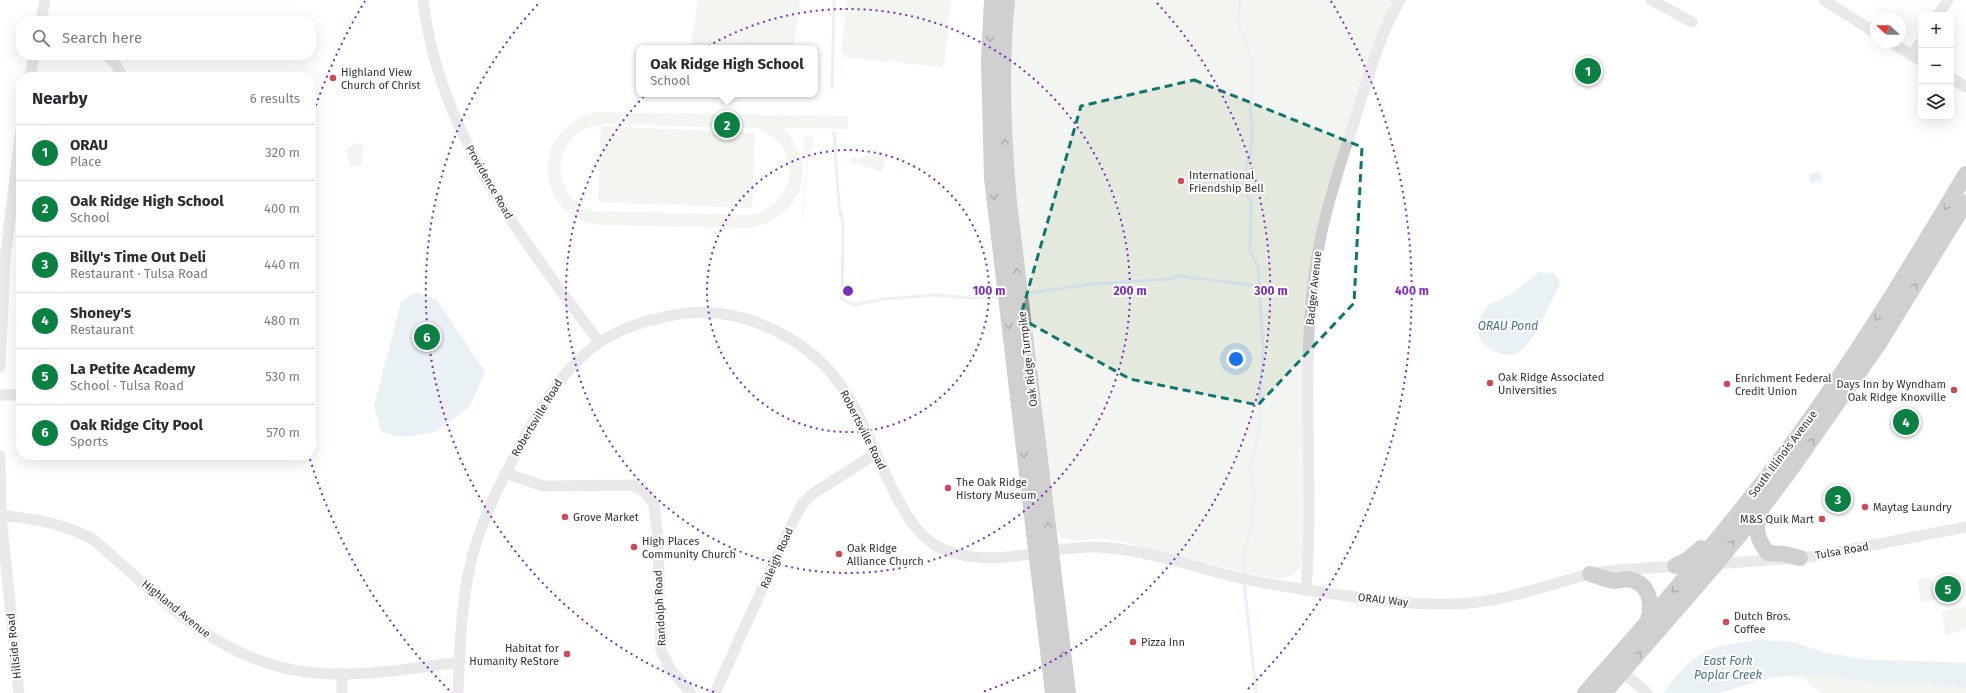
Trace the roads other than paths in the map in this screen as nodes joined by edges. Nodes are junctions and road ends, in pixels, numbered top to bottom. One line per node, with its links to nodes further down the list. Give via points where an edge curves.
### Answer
1 (45, 0): 10 (street)
2 (423, 0): 25 (street, Providence Road, via 429,37 447,98 462,136 515,227)
3 (992, 0): 36 (highway, Oak Ridge Turnpike, one-way to 36, via 989,60 992,178)
4 (1007, 0): 36 (highway, Oak Ridge Turnpike, one-way to 4, via 1006,164 1003,60)
5 (1400, 0): 42 (street, Badger Avenue, via 1375,55 1328,203 1319,241 1312,293 1309,347)
6 (1651, 0): 11 (street)
7 (1824, 0): 12 (street)
8 (1948, 0): 9 (street)
9 (1940, 12)
10 (42, 16)
11 (1692, 22)
12 (1870, 28)
13 (1901, 48): 15 (street)
14 (1920, 48): 15 (street)
15 (1917, 58)
16 (33, 60): 18 (street)
17 (112, 60): 19 (street)
18 (31, 72)
19 (120, 72)
20 (1954, 80): 21 (street)
21 (1966, 87)
22 (16, 170): 26 (street, via 5,259)
23 (1966, 174): 29 (highway, South Illinois Avenue, one-way to 29, via 1897,288)
24 (1966, 202): 33 (highway, South Illinois Avenue, one-way to 24, via 1878,345)
25 (599, 342): 30 (street, Robertsville Road, via 646,320 686,313 727,315 771,329 798,344 821,362 837,381 850,401); 32 (street, Robertsville Road, via 561,378 540,409)
26 (0, 367)
27 (0, 395): 28 (street)
28 (16, 395)
29 (1801, 432): 39 (highway, South Illinois Avenue, via 1713,546); 40 (highway, via 1757,479 1700,549)
30 (875, 454): 36 (street, Robertsville Road, via 906,516 933,544 945,550 978,558); 52 (street, Raleigh Road, via 814,492 803,503)
31 (0, 456): 34 (street, Hillside Road)
32 (505, 473): 44 (street, Robertsville Road, via 486,514 472,558 462,610); 51 (street, Randolph Road, via 543,486 632,485 646,493 654,505 658,539 661,650 671,670)
33 (1768, 500): 37 (highway, via 1756,526 1762,546 1768,553); 38 (highway, South Illinois Avenue, one-way to 33)
34 (1, 515): 47 (street, Highland Avenue, via 47,521 72,528 94,540 187,621 235,651 280,667 314,673); 48 (street, Hillside Road)
35 (1966, 527): 37 (street, Tulsa Road)
36 (1043, 552): 42 (street, ORAU Way, via 1111,548 1137,552 1248,580); 45 (highway, Oak Ridge Turnpike); 55 (highway, Oak Ridge Turnpike, one-way to 36)
37 (1800, 558): 38 (street, Tulsa Road)
38 (1716, 564): 39 (street, ORAU Way); 46 (highway, South Illinois Avenue, one-way to 38)
39 (1695, 565): 40 (street, ORAU Way); 43 (highway, South Illinois Avenue, one-way to 43)
40 (1675, 566): 41 (street, ORAU Way)
41 (1590, 574): 42 (street, ORAU Way, via 1492,601 1454,604 1410,603); 43 (highway, via 1615,581 1627,579 1638,583 1646,591 1651,603)
42 (1306, 590)
43 (1648, 621): 46 (highway, South Illinois Avenue)
44 (460, 662): 47 (street, Highland Avenue); 50 (street, Robertsville Road)
45 (1050, 665): 53 (highway); 54 (highway, Oak Ridge Turnpike)
46 (1617, 668): 56 (highway, South Illinois Avenue); 57 (highway, South Illinois Avenue); 58 (street)
47 (342, 674): 49 (street)
48 (19, 693)
49 (342, 693)
50 (458, 693)
51 (691, 693)
52 (715, 693)
53 (1049, 693)
54 (1053, 693)
55 (1068, 693)
56 (1585, 693)
57 (1604, 693)
58 (1647, 693)

